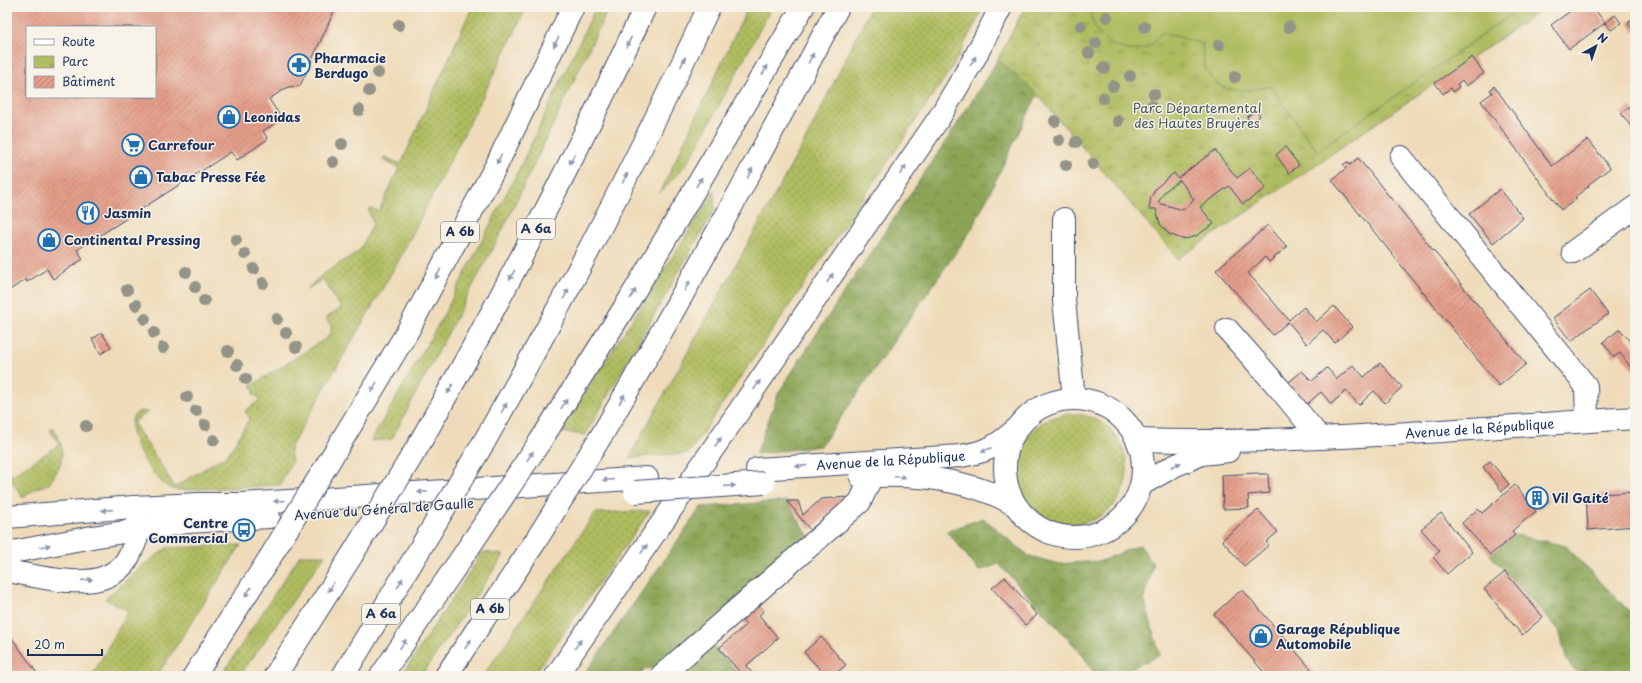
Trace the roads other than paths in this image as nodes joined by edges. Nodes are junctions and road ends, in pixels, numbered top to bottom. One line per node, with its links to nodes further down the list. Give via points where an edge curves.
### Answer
1 (573, 7): 29 (main road, A 6b, one-way to 29, bridge, via 497,164 406,334 269,559)
2 (645, 7): 30 (main road, A 6a, one-way to 30, bridge, via 553,198 475,346 418,446)
3 (708, 7): 31 (main road, A 6a, one-way to 3, bridge, via 534,354 666,98)
4 (803, 7): 32 (main road, one-way to 4, bridge, via 543,437 628,302)
5 (838, 7): 33 (main road, A 6b, one-way to 5, bridge, via 535,542 666,325)
6 (1001, 7): 34 (main road, one-way to 6, via 939,118)
7 (1400, 157): 14 (main road, via 1586,386)
8 (1635, 207): 10 (main road)
9 (1064, 219): 12 (main road, via 1064,300)
10 (1573, 252)
11 (1227, 329): 16 (main road)
12 (1074, 399): 15 (main road, via 1052,402 1033,412); 17 (main road, via 1093,402 1112,410)
13 (1635, 418): 14 (main road, Avenue de la République)
14 (1587, 420): 16 (main road, Avenue de la République)
15 (1017, 428): 18 (main road, Avenue de la République, one-way to 18, via 995,447 978,454); 22 (main road, via 1008,446 1004,466 1007,487)
16 (1322, 438): 17 (main road, Avenue de la République); 20 (main road, Avenue de la République, one-way to 16, via 1202,454)
17 (1137, 440): 20 (main road, via 1143,462)
18 (873, 469): 19 (main road, Avenue de la République); 22 (main road, Avenue de la République, one-way to 22, via 961,484 986,491); 28 (main road, via 860,502)
19 (760, 476): 21 (main road, Avenue du Général de Gaulle)
20 (1142, 484): 22 (main road, via 1134,502 1122,518 1106,530 1087,537 1067,537 1047,532 1029,521)
21 (641, 485): 23 (main road, Avenue du Général de Gaulle, one-way to 23); 25 (main road, Avenue du Général de Gaulle, via 188,522)
22 (1015, 506)
23 (134, 507): 24 (main road, Avenue du Général de Gaulle, one-way to 24); 25 (main road)
24 (7, 517)
25 (140, 530): 26 (main road, Avenue du Général de Gaulle, one-way to 25); 27 (main road, one-way to 25, via 73,581 103,578 124,565)
26 (7, 553)
27 (7, 571)
28 (662, 675)
29 (194, 676)
30 (275, 676)
31 (343, 676)
32 (381, 676)
33 (446, 676)
34 (556, 676)

